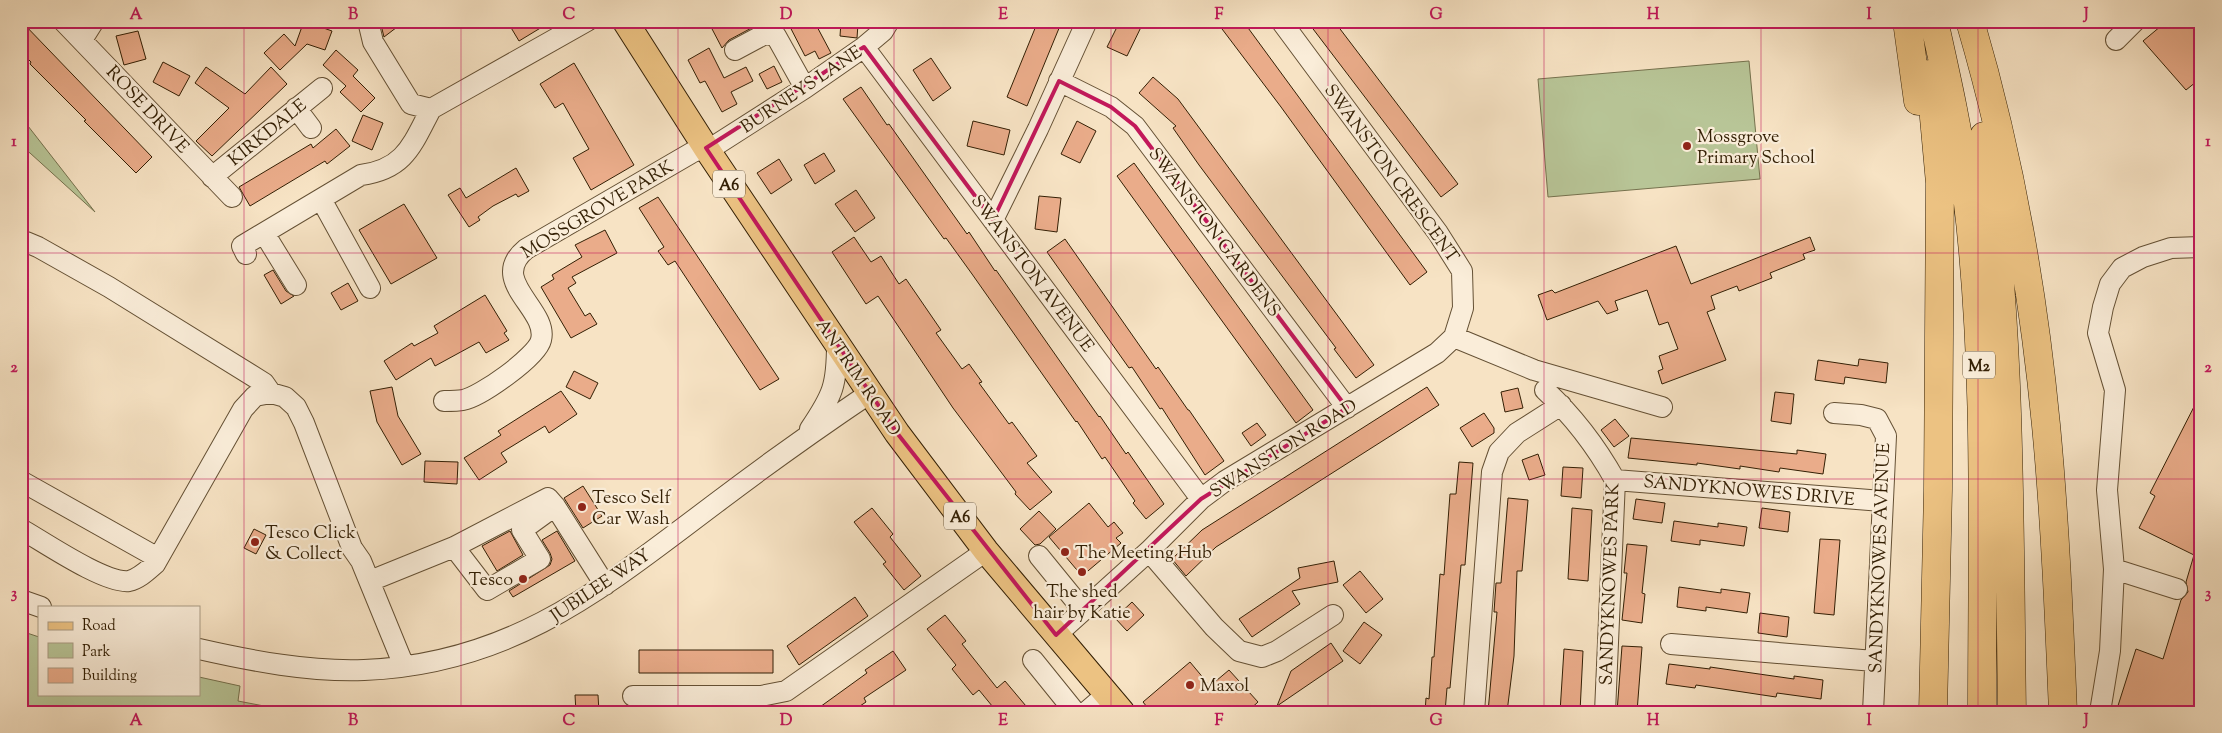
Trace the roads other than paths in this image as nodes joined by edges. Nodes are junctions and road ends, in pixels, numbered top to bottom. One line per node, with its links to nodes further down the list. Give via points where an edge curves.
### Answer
1 (63, 21): 15 (street, ROSE DRIVE)
2 (94, 21): 15 (street)
3 (368, 21): 23 (street, via 373,42 411,104)
4 (586, 21): 23 (street)
5 (625, 21): 25 (main road, ANTRIM ROAD / A6)
6 (890, 21): 17 (street, BURNEYS LANE)
7 (1087, 21): 19 (street)
8 (1281, 21): 37 (street, SWANSTON CRESCENT, via 1438,233 1462,271 1463,308)
9 (1907, 21): 34 (highway)
10 (1926, 21): 34 (highway, via 1940,183)
11 (1934, 21): 81 (highway, M2, via 1950,89 1967,195 1978,333)
12 (1964, 21): 82 (highway, M2, via 1987,157 2000,271 2007,398)
13 (1970, 21): 83 (highway, via 1990,89 2013,194 2032,319 2046,424)
14 (2135, 21): 16 (street)
15 (82, 40): 26 (street, ROSE DRIVE)
16 (2116, 40)
17 (864, 47): 21 (street, BURNEYS LANE); 29 (street, SWANSTON AVENUE)
18 (735, 50): 21 (street, via 765,34 776,36)
19 (1059, 81): 29 (street); 45 (street, SWANSTON GARDENS, via 1111,107 1135,126)
20 (322, 88): 22 (street, KIRKDALE)
21 (805, 88): 25 (street, BURNEYS LANE, via 716,145)
22 (296, 108): 24 (street); 26 (street, KIRKDALE)
23 (431, 109): 28 (street, via 399,162 380,172 361,175)
24 (311, 128)
25 (706, 148): 38 (main road, ANTRIM ROAD / A6); 42 (street, MOSSGROVE PARK, via 693,152 515,258 512,270 521,294 540,325 541,340 528,360 508,375 464,400)
26 (212, 177): 27 (street, ROSE DRIVE)
27 (232, 197)
28 (321, 199): 30 (street); 36 (street)
29 (993, 220): 50 (street, SWANSTON AVENUE)
30 (264, 233): 33 (street, via 242,246); 35 (street)
31 (21, 243): 41 (street, via 38,247 109,287 264,383)
32 (2201, 247): 59 (street, via 2171,248 2122,268 2110,284 2102,307 2098,333 2115,390 2107,490)
33 (246, 254)
34 (1939, 276): 80 (highway)
35 (296, 285)
36 (370, 288)
37 (1454, 337): 44 (street, via 1534,370); 45 (street, SWANSTON ROAD, via 1437,352)
38 (837, 344): 40 (main road, ANTRIM ROAD / A6); 47 (street, via 836,378 829,402)
39 (1545, 390): 43 (street, SANDYKNOWES PARK)
40 (870, 393): 47 (street, JUBILEE WAY); 55 (main road, ANTRIM ROAD / A6)
41 (271, 394): 58 (street, via 255,396 243,409); 60 (street, via 285,397 296,407 352,548)
42 (444, 401)
43 (1562, 405): 48 (street, SANDYKNOWES PARK, via 1602,456); 77 (street, via 1517,433 1498,452 1492,472)
44 (1662, 407)
45 (1347, 408): 50 (street, SWANSTON ROAD, via 1225,481)
46 (1834, 413): 51 (street, SANDYKNOWES AVENUE, via 1877,419 1886,436)
47 (801, 441): 61 (street, JUBILEE WAY)
48 (1616, 480): 51 (street, SANDYKNOWES DRIVE); 78 (street, SANDYKNOWES PARK)
49 (21, 482): 58 (street)
50 (1201, 499): 56 (street, SWANSTON ROAD)
51 (1882, 501): 71 (street, SANDYKNOWES AVENUE)
52 (555, 506): 54 (street, via 548,498); 54 (street, via 522,530 540,559 487,590); 61 (street)
53 (21, 529): 58 (street, via 109,577 129,581 140,576)
54 (454, 547): 60 (street)
55 (986, 551): 67 (main road, ANTRIM ROAD / A6); 73 (street, via 786,691 761,696)
56 (1149, 551): 65 (street, SWANSTON ROAD); 66 (street, via 1214,627 1239,651 1262,657 1277,651)
57 (1039, 556): 65 (street)
58 (158, 558)
59 (2114, 569): 62 (street); 84 (street, via 2110,650)
60 (370, 581): 72 (street)
61 (605, 585): 72 (street, JUBILEE WAY, via 547,621 500,642 457,656)
62 (2177, 589)
63 (21, 600): 64 (street)
64 (38, 606)
65 (1083, 610): 67 (street, SWANSTON ROAD)
66 (1334, 614)
67 (1056, 636): 74 (main road, ANTRIM ROAD / A6)
68 (1670, 644): 71 (street)
69 (200, 649): 72 (street, JUBILEE WAY, via 316,668 363,670)
70 (1033, 660): 75 (street)
71 (1874, 661): 79 (street, SANDYKNOWES AVENUE)
72 (404, 666)
73 (634, 696)
74 (1114, 703): 76 (street)
75 (1075, 712)
76 (1086, 712)
77 (1474, 712)
78 (1605, 712)
79 (1873, 712)
80 (1933, 712)
81 (1982, 712)
82 (2012, 712)
83 (2063, 712)
84 (2100, 712)

